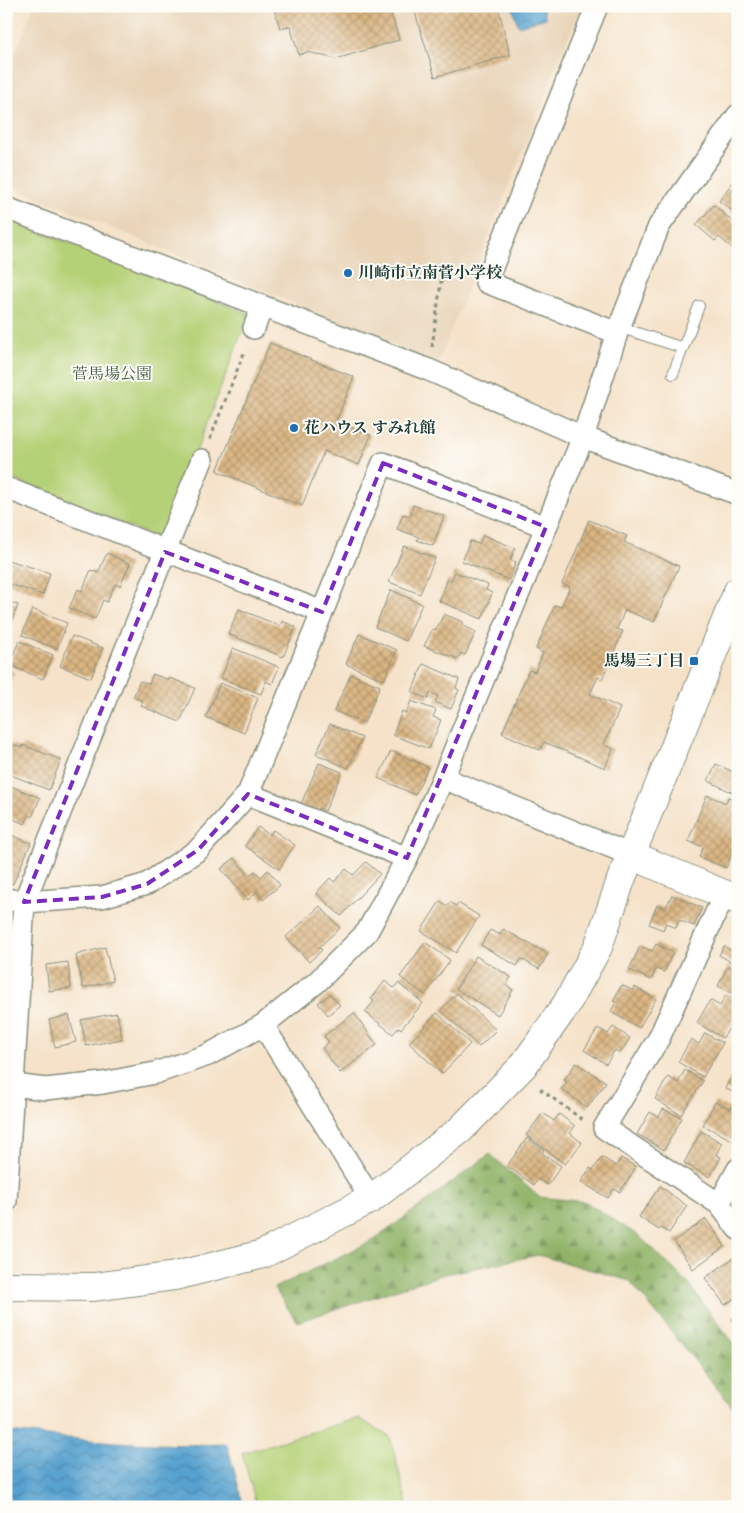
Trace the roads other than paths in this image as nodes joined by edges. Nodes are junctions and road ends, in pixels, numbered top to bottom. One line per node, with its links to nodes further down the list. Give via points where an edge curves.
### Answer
1 (597, 6): 7 (street, via 486,282)
2 (738, 115): 7 (street, via 659,226)
3 (6, 208): 5 (street)
4 (699, 306): 8 (lane)
5 (262, 307): 6 (street); 10 (street, via 428,370)
6 (254, 328)
7 (618, 330): 8 (lane); 10 (street)
8 (683, 348): 9 (lane)
9 (673, 374)
10 (583, 437): 13 (street); 14 (street)
11 (202, 460): 15 (street)
12 (6, 488): 15 (street)
13 (738, 494)
14 (546, 527): 17 (street, via 384,463); 18 (street)
15 (165, 552): 17 (street); 23 (street)
16 (738, 591): 20 (street)
17 (322, 612): 19 (street)
18 (443, 778): 20 (street); 21 (street)
19 (248, 794): 21 (street); 23 (street, via 198,850 147,884 102,897)
20 (631, 855): 22 (street); 27 (street, via 598,947 566,1005 523,1066 460,1130)
21 (407, 858): 24 (street, via 366,932 317,982)
22 (731, 897): 29 (street, via 659,1038 604,1128)
23 (15, 901): 25 (street)
24 (264, 1025): 25 (street, via 208,1055 155,1073 103,1084 45,1089); 27 (street)
25 (10, 1085): 28 (street)
26 (738, 1169): 29 (street)
27 (371, 1199): 31 (street, via 263,1254 174,1276 94,1288)
28 (6, 1201)
29 (719, 1204): 30 (street)
30 (738, 1229)
31 (6, 1286)

